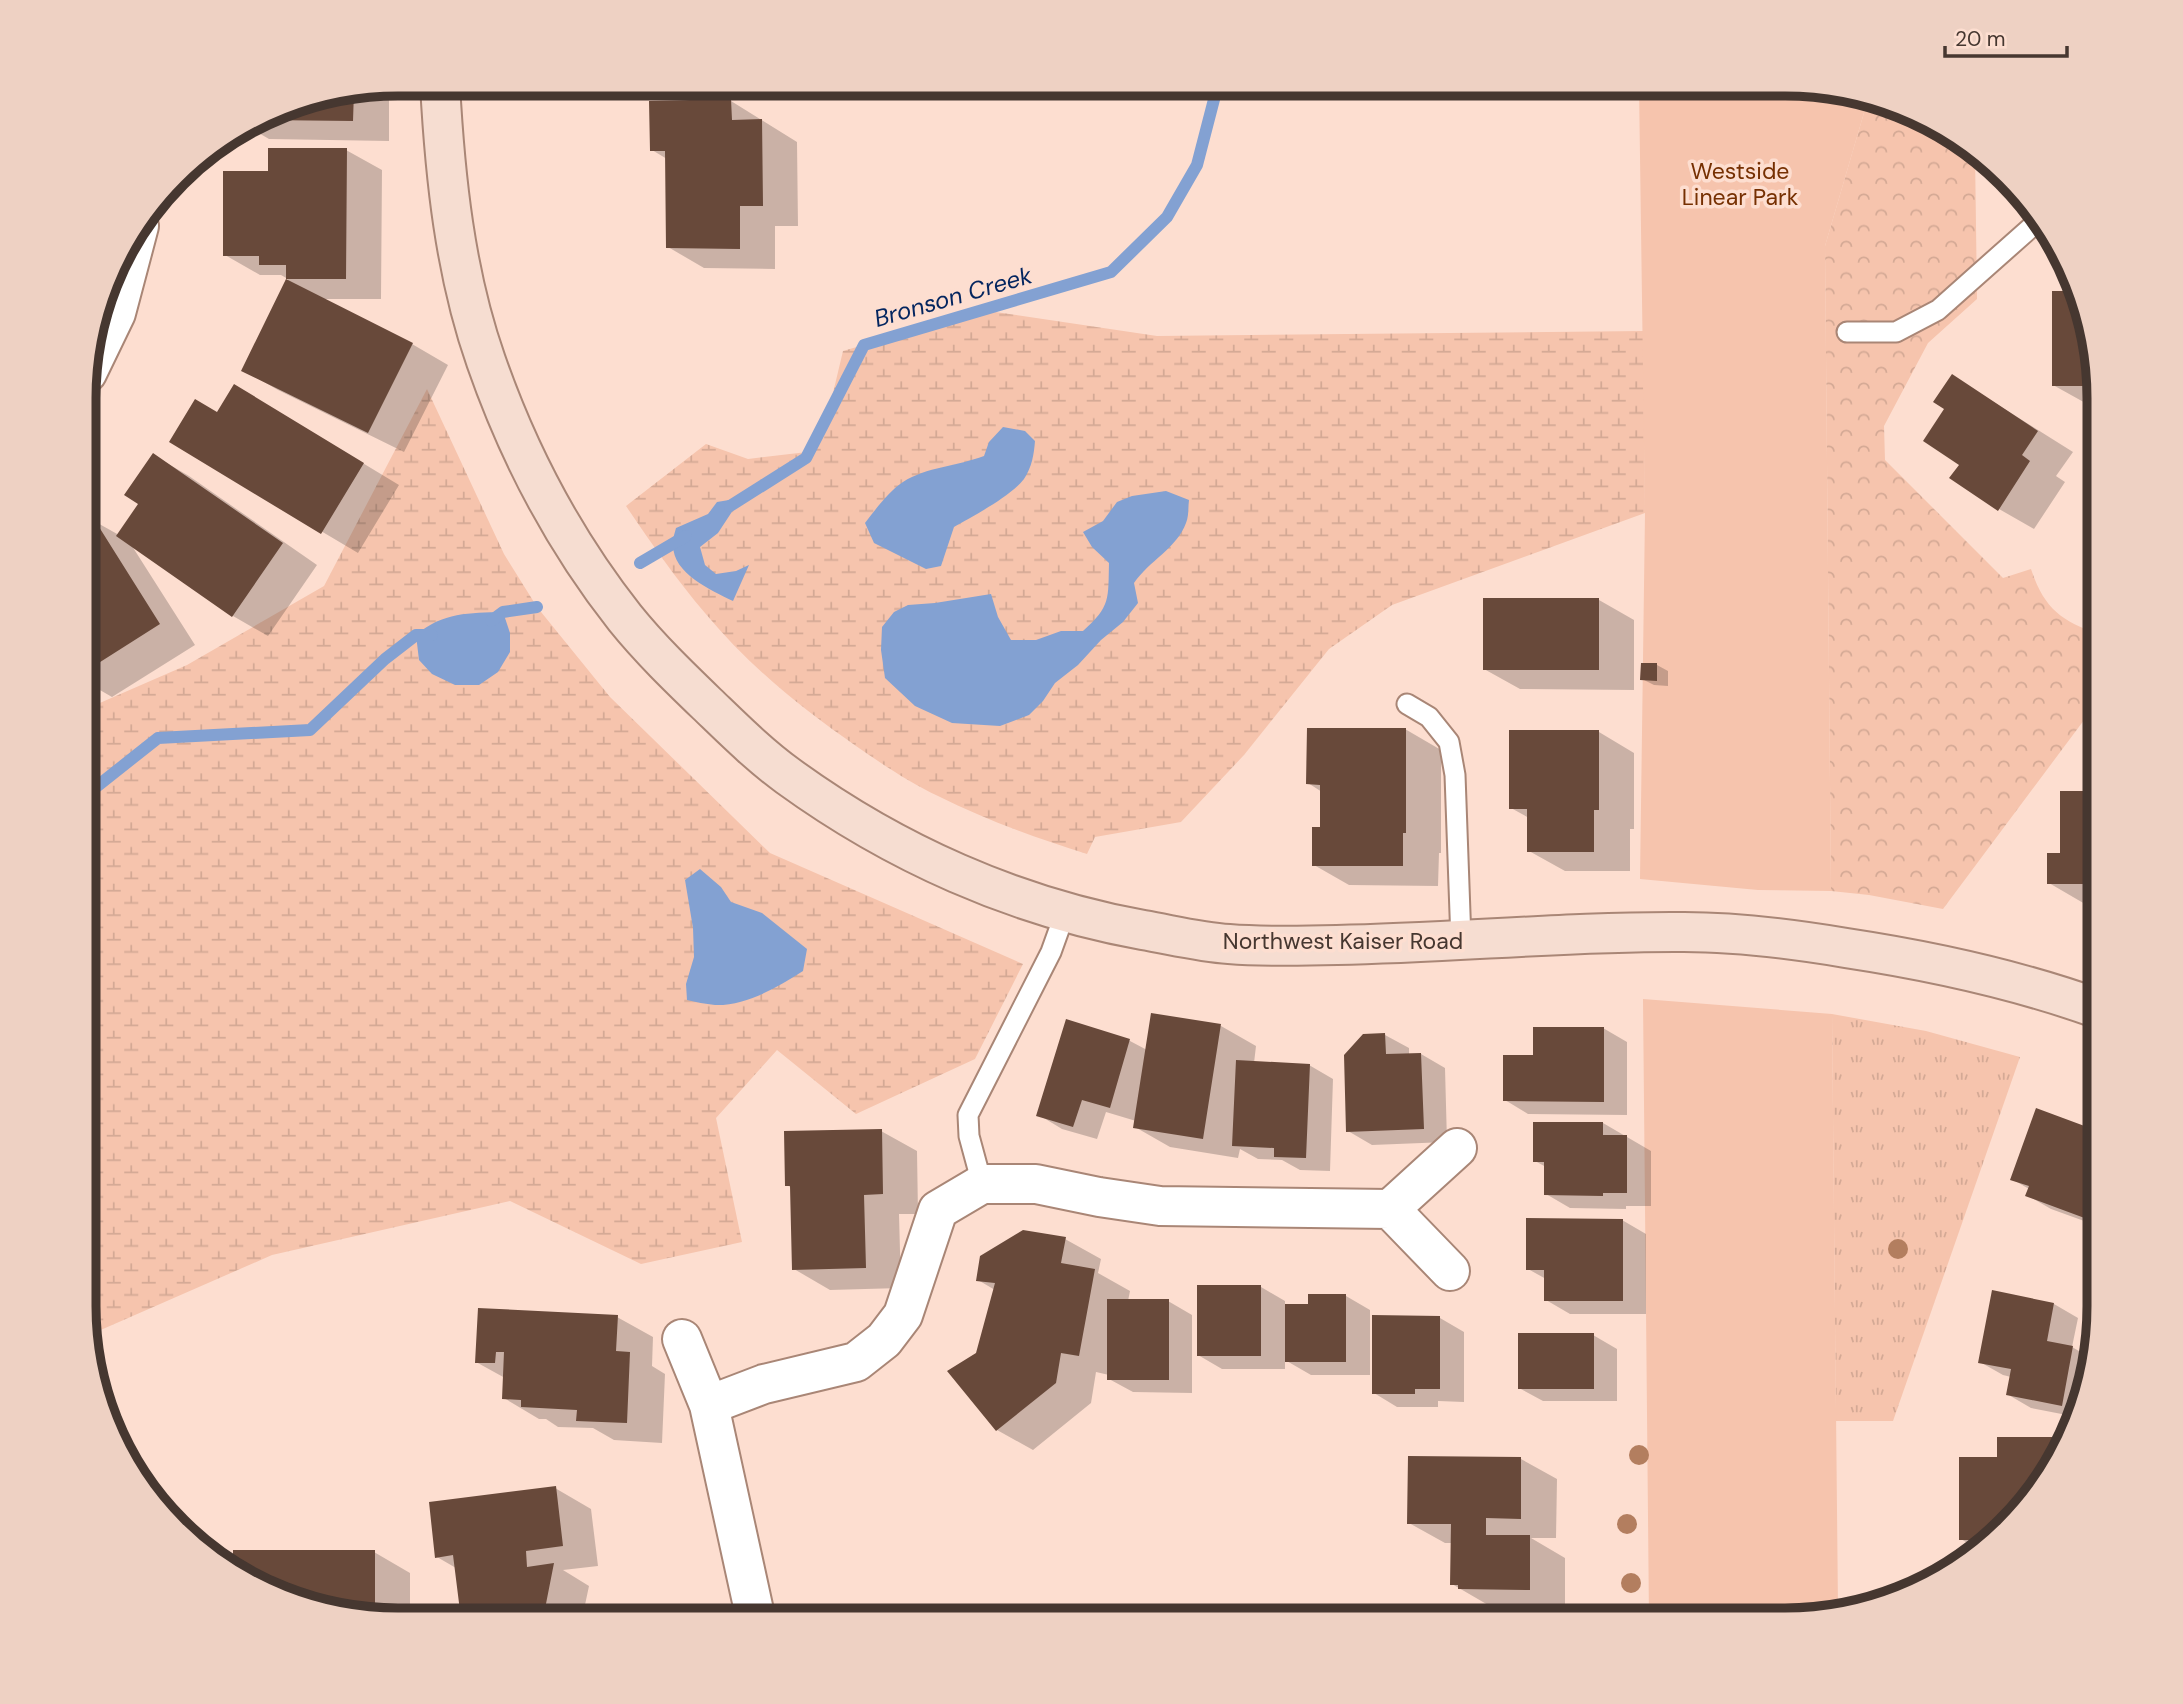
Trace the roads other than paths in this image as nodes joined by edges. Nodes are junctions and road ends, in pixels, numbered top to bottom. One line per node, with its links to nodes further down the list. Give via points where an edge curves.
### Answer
1 (441, 96): 7 (main road, Northwest Kaiser Road, via 445,178 485,360 535,479 625,618 668,667 742,737 833,806 933,864)
2 (2033, 227): 4 (lane, via 1938,310 1896,332)
3 (130, 259): 5 (street, via 116,313)
4 (1847, 332)
5 (102, 343)
6 (1407, 704): 8 (lane, via 1429,717 1448,742 1455,775)
7 (1065, 913): 8 (main road, Northwest Kaiser Road, via 1224,944); 11 (lane, via 1051,952 968,1115)
8 (1461, 941): 9 (main road, Northwest Kaiser Road, via 1674,932 1768,937 1979,972)
9 (2087, 1005)
10 (1457, 1148): 12 (street)
11 (982, 1184): 12 (street, via 1035,1184 1160,1206); 15 (street, via 938,1210 903,1315 884,1340 856,1362 764,1384)
12 (1390, 1209): 13 (street)
13 (1450, 1271)
14 (682, 1339): 15 (street)
15 (709, 1405): 16 (street)
16 (754, 1608)

